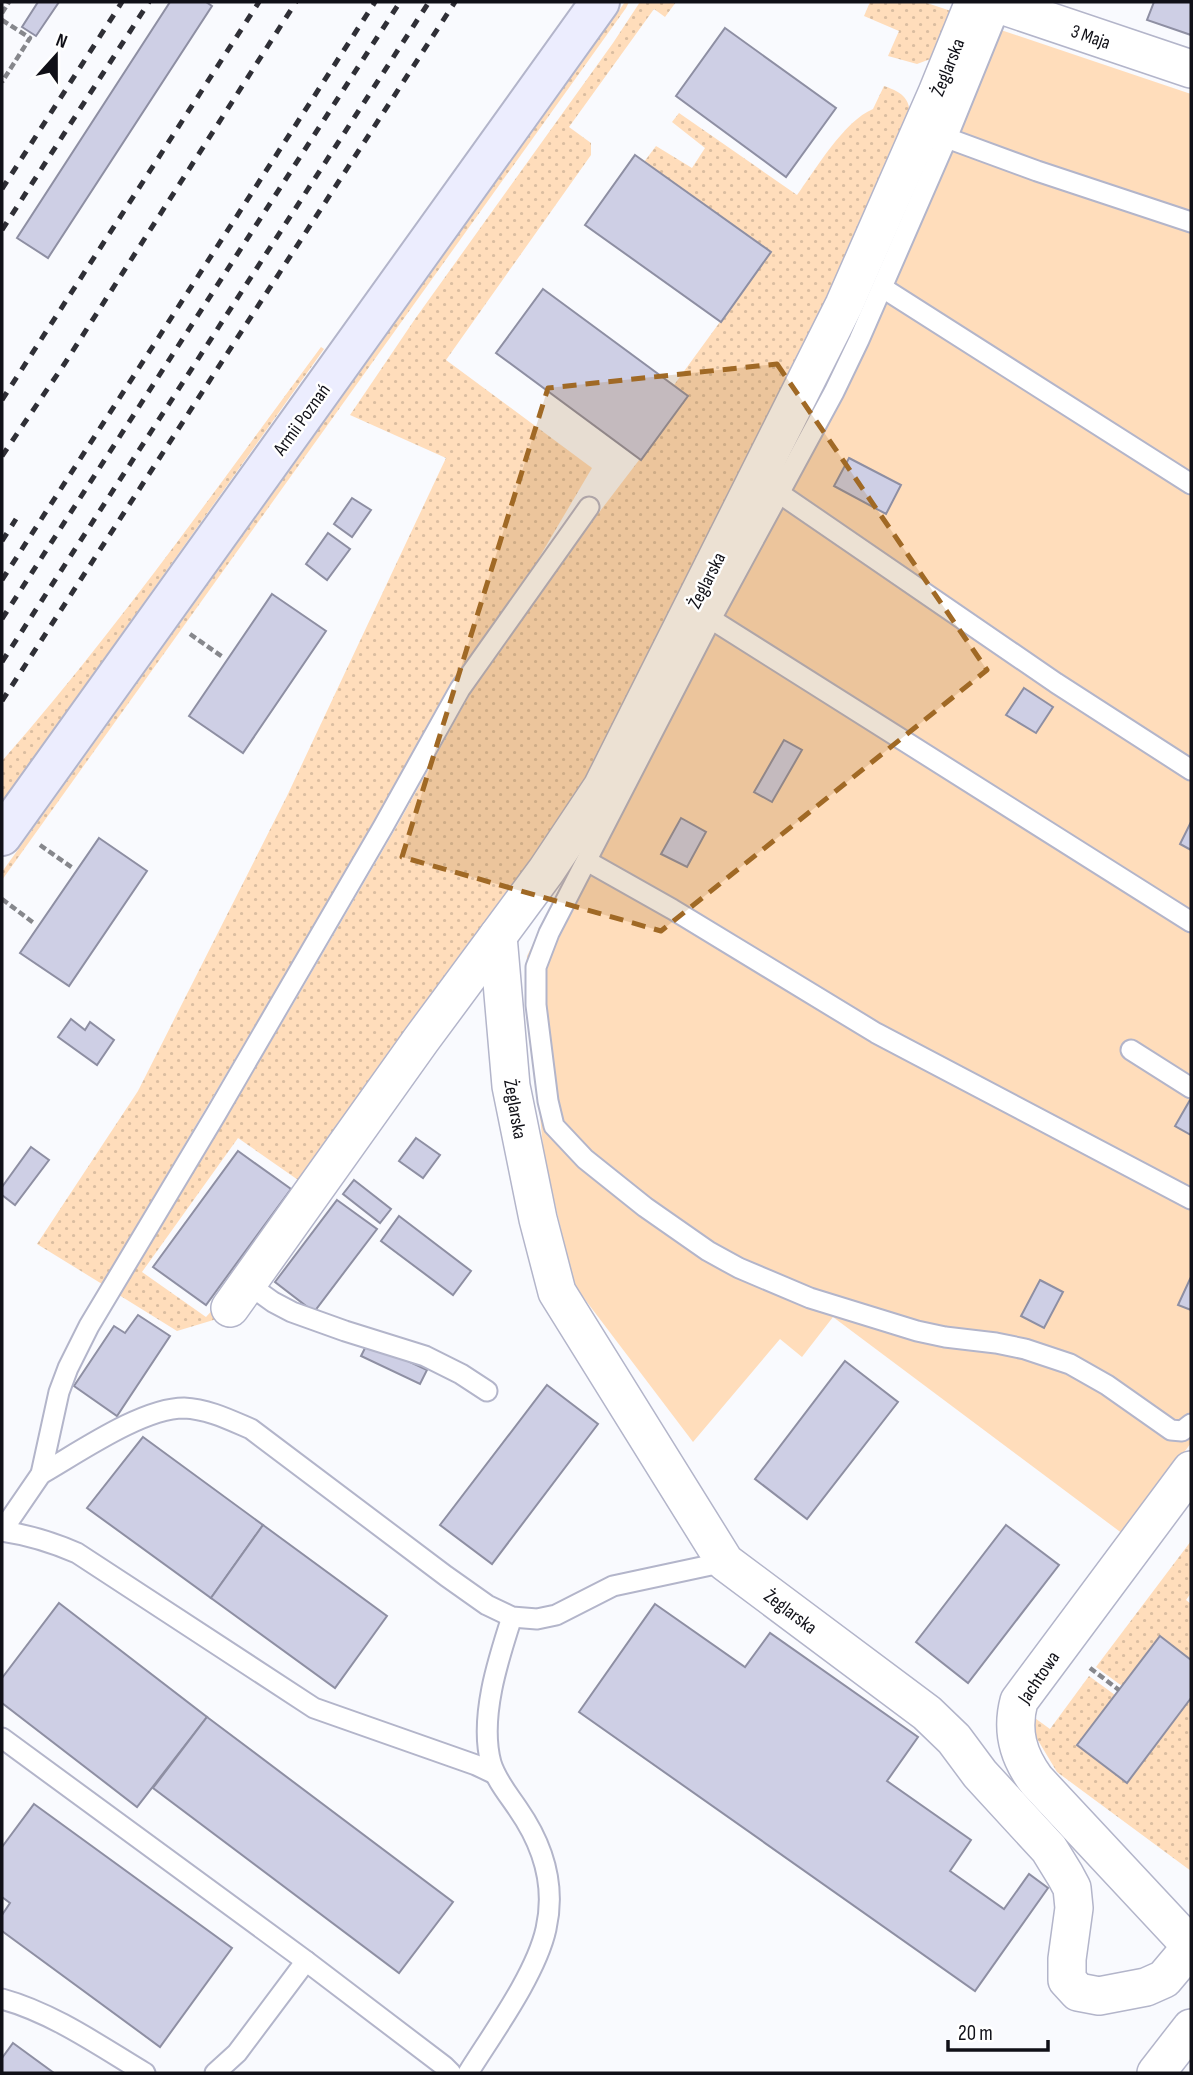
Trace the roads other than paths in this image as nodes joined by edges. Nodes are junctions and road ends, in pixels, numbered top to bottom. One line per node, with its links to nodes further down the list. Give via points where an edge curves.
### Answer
1 (600, 2): 13 (main road, Armii Poznań)
2 (989, 3): 3 (street, 3 Maja); 5 (lane); 16 (street, Żeglarska, via 937,93 844,305 607,777)
3 (1087, 17): 4 (street, 3 Maja)
4 (1191, 69)
5 (947, 138): 6 (lane); 7 (lane)
6 (1191, 222)
7 (883, 288): 8 (lane); 9 (lane, via 834,393)
8 (1191, 484)
9 (779, 493): 11 (lane); 12 (lane, via 1055,683)
10 (589, 507): 24 (lane, via 460,689 89,1326 59,1392)
11 (711, 619): 14 (lane); 15 (lane)
12 (1191, 770)
13 (19, 839)
14 (587, 861): 19 (lane, via 876,1033); 22 (lane, via 536,967 554,1126 585,1159 670,1226 739,1268 810,1298 917,1331 996,1343 1070,1364 1171,1430 1182,1431)
15 (1191, 922)
16 (498, 936): 20 (street); 26 (street, Żeglarska, via 510,1086 557,1292)
17 (1131, 1050): 18 (lane)
18 (1191, 1088)
19 (1191, 1199)
20 (239, 1296): 21 (lane, via 273,1302 425,1356)
21 (487, 1391)
22 (1191, 1424)
23 (1191, 1470): 30 (street, Jachtowa, via 1019,1701 1015,1722 1020,1756 1031,1774)
24 (41, 1474): 25 (lane); 27 (lane, via 135,1420 184,1408 218,1414 251,1429 446,1576)
25 (2, 1531): 29 (lane, via 30,1535 77,1553 314,1707)
26 (725, 1562): 27 (lane, via 613,1586 556,1615); 30 (street, Żeglarska, via 927,1713 1049,1849 1072,1888 1067,1980 1078,1992 1099,1996 1146,1987 1164,1979)
27 (512, 1617): 29 (lane, via 490,1706 488,1734)
28 (2, 1738): 31 (lane)
29 (495, 1774): 37 (lane, via 531,1828 546,1863 549,1900 538,1955)
30 (1191, 1946)
31 (306, 1961): 35 (lane, via 237,2053); 36 (lane)
32 (2, 1999): 34 (lane, via 36,2012)
33 (1191, 2028): 38 (street)
34 (145, 2073)
35 (215, 2073)
36 (451, 2073)
37 (468, 2073)
38 (1156, 2073)

